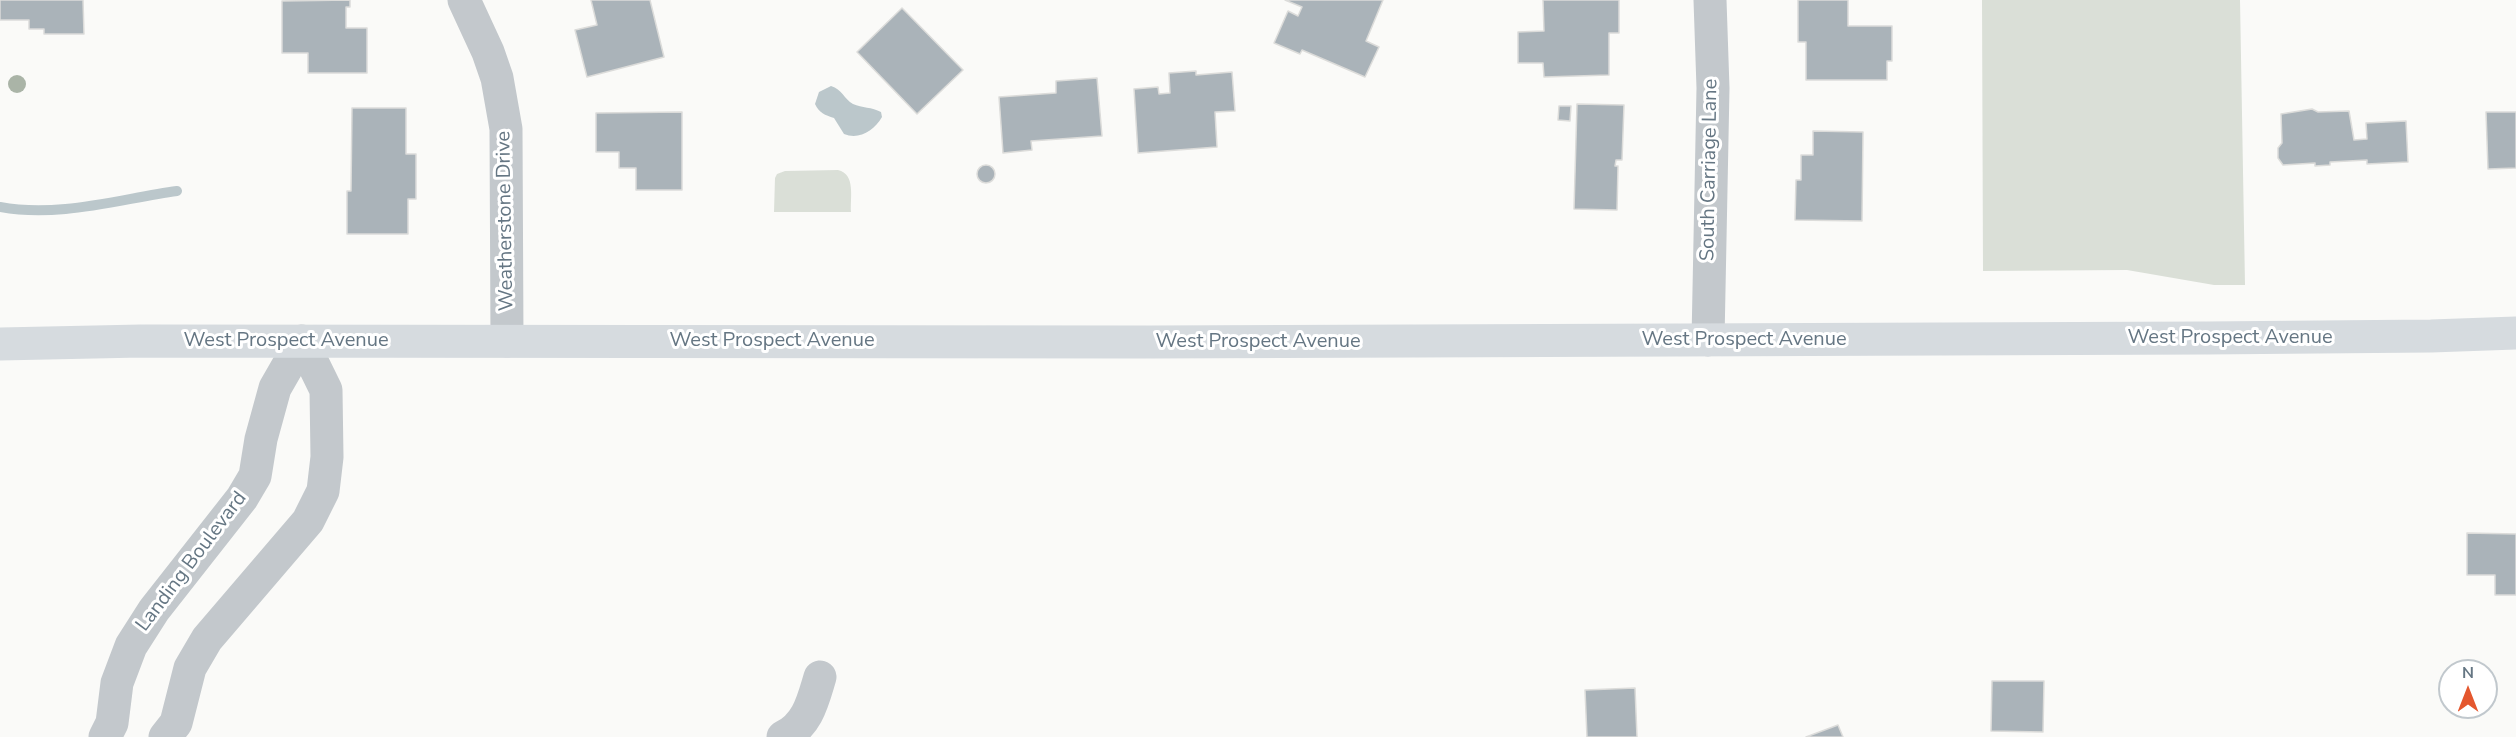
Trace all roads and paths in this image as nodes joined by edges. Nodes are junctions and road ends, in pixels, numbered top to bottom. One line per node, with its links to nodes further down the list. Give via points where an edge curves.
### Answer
1 (464, 0): 6 (street, Weatherstone Drive, via 488,52 506,129)
2 (1710, 0): 4 (street, South Carriage Lane, via 1713,88)
3 (2516, 333): 4 (main road, West Prospect Avenue, via 2420,337)
4 (1708, 340): 6 (main road, West Prospect Avenue)
5 (302, 341): 6 (main road, West Prospect Avenue); 7 (main road, West Prospect Avenue); 9 (street, Landing Boulevard, via 275,388 255,476 131,646 117,683 112,723); 10 (street, via 326,390 323,491 308,521 207,639 190,668 176,723)
6 (507, 341)
7 (0, 344)
8 (820, 676): 11 (street, via 808,716)
9 (105, 737)
10 (165, 737)
11 (783, 737)

